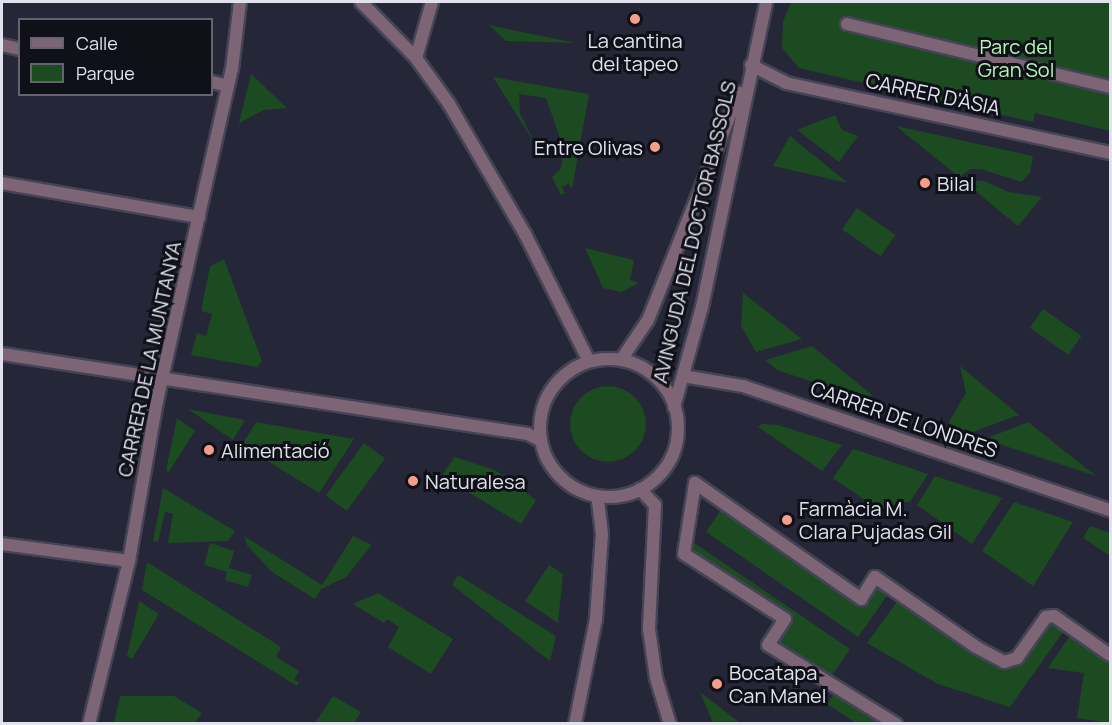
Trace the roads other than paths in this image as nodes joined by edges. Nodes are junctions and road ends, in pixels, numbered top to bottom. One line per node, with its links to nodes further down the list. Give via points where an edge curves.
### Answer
1 (240, 2): 11 (street, CARRER DE LA MUNTANYA)
2 (362, 2): 8 (street)
3 (432, 2): 8 (street)
4 (766, 2): 9 (street, AVINGUDA DEL DOCTOR BASSOLS)
5 (847, 24): 12 (street)
6 (2, 45): 7 (street)
7 (18, 48)
8 (416, 58): 18 (street, via 449,104 525,234)
9 (751, 64): 13 (street, CARRER D'ÀSIA, via 786,83); 17 (street, AVINGUDA DEL DOCTOR BASSOLS, via 648,320); 19 (street, AVINGUDA DEL DOCTOR BASSOLS, via 702,307)
10 (213, 82): 11 (street)
11 (228, 86): 15 (street, CARRER DE LA MUNTANYA)
12 (1110, 87)
13 (1110, 153)
14 (2, 183): 15 (street)
15 (199, 217): 20 (street, CARRER DE LA MUNTANYA)
16 (2, 354): 20 (street)
17 (621, 360): 18 (street); 21 (street, via 654,376)
18 (590, 361): 22 (street, via 563,376 545,401)
19 (683, 376): 21 (street, AVINGUDA DEL DOCTOR BASSOLS); 25 (street, CARRER DE LONDRES, via 743,386)
20 (163, 378): 22 (street, via 528,434); 27 (street, CARRER DE LA MUNTANYA)
21 (674, 407): 23 (street, via 678,423 672,455 654,480)
22 (541, 441): 24 (street, via 548,461 560,477 577,490)
23 (640, 489): 24 (street, via 619,496); 31 (street, via 655,506 649,629 656,678)
24 (597, 496): 30 (street, via 602,534 596,619)
25 (1110, 510)
26 (2, 544): 27 (street)
27 (129, 561): 29 (street, CARRER DE LA MUNTANYA)
28 (1110, 655): 32 (street, via 1054,616 1046,617 1017,658 1004,662 875,578 861,599 695,483 684,554 785,619 768,645)
29 (89, 723)
30 (575, 723)
31 (670, 723)
32 (896, 723)

